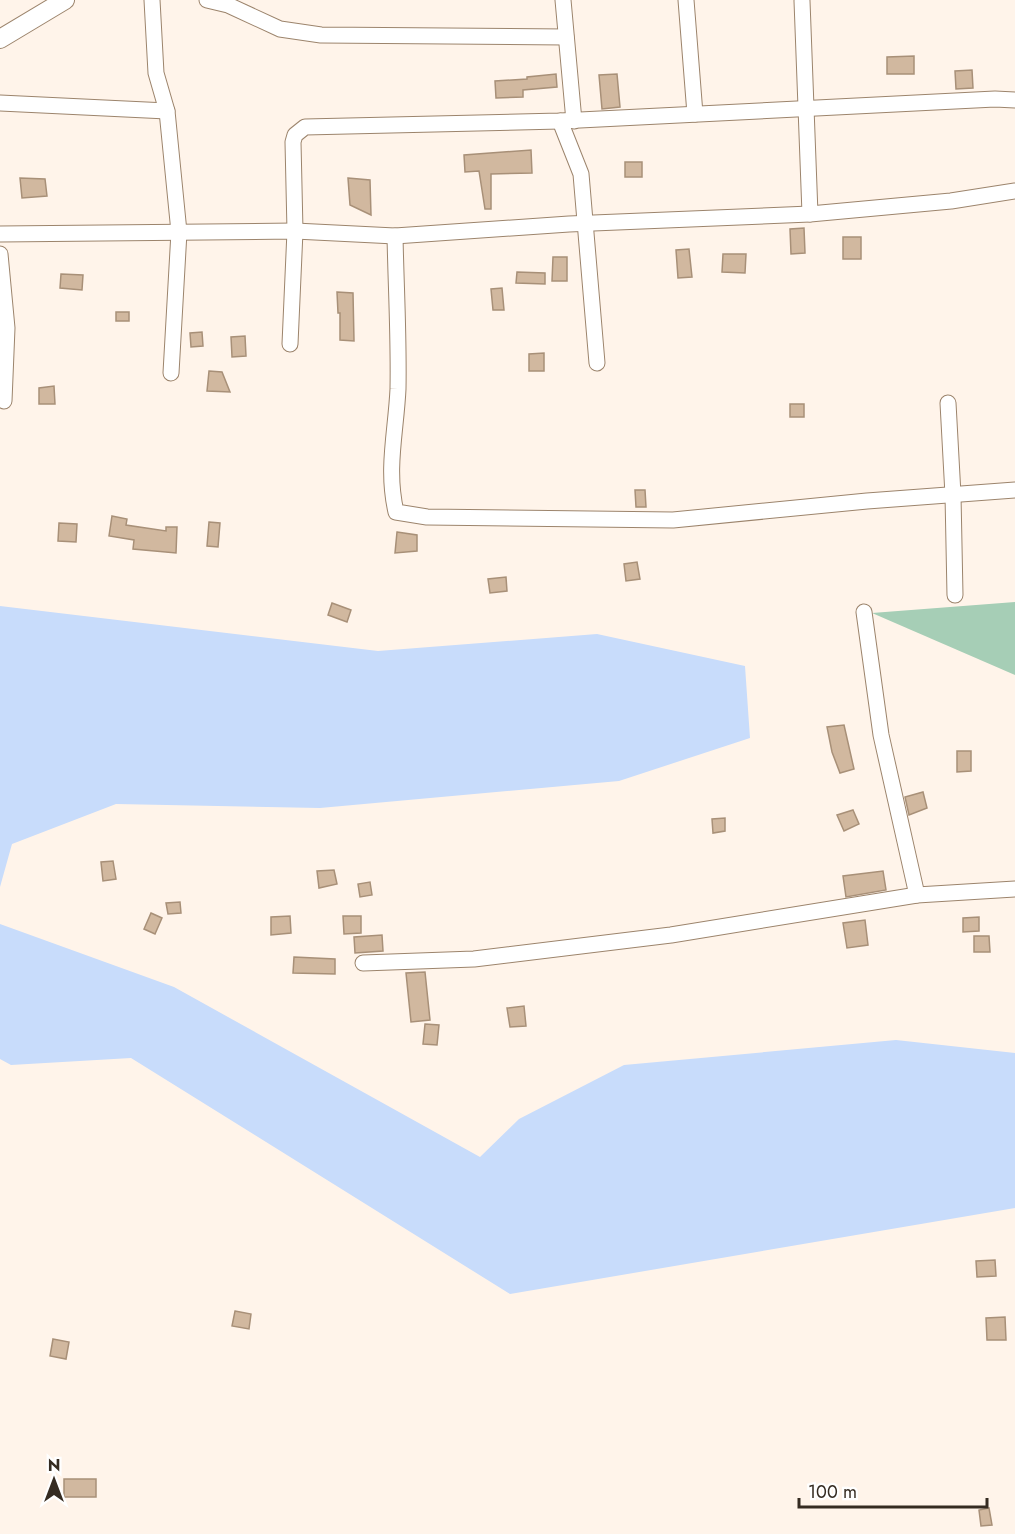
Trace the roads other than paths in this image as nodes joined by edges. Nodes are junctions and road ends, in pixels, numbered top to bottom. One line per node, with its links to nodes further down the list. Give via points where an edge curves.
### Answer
1 (65, 0): 8 (street)
2 (152, 0): 12 (street, via 156,73)
3 (207, 0): 7 (street, via 280,29 321,35)
4 (563, 0): 7 (street)
5 (686, 0): 13 (street)
6 (802, 1): 11 (street)
7 (566, 37): 14 (street)
8 (0, 39)
9 (1015, 100): 11 (street)
10 (0, 103): 12 (street)
11 (805, 108): 13 (street); 16 (street)
12 (167, 111): 19 (street)
13 (694, 114): 14 (street)
14 (567, 121): 17 (street, via 581,174); 18 (street, via 305,127 293,142)
15 (1015, 191): 16 (street)
16 (810, 214): 17 (street)
17 (584, 223): 21 (street); 24 (street)
18 (296, 231): 19 (street); 21 (street); 23 (street)
19 (179, 232): 20 (street); 25 (street)
20 (0, 234)
21 (395, 236): 29 (street, via 398,389 391,491 396,512 427,517 673,520)
22 (0, 254): 26 (street, via 7,328)
23 (290, 344)
24 (597, 363)
25 (171, 373)
26 (4, 401)
27 (948, 403): 29 (street)
28 (1015, 490): 29 (street)
29 (953, 495): 30 (street)
30 (955, 595)
31 (864, 612): 33 (street, via 881,735)
32 (1015, 889): 33 (street)
33 (917, 895): 34 (street, via 588,946 474,959)
34 (363, 963)

